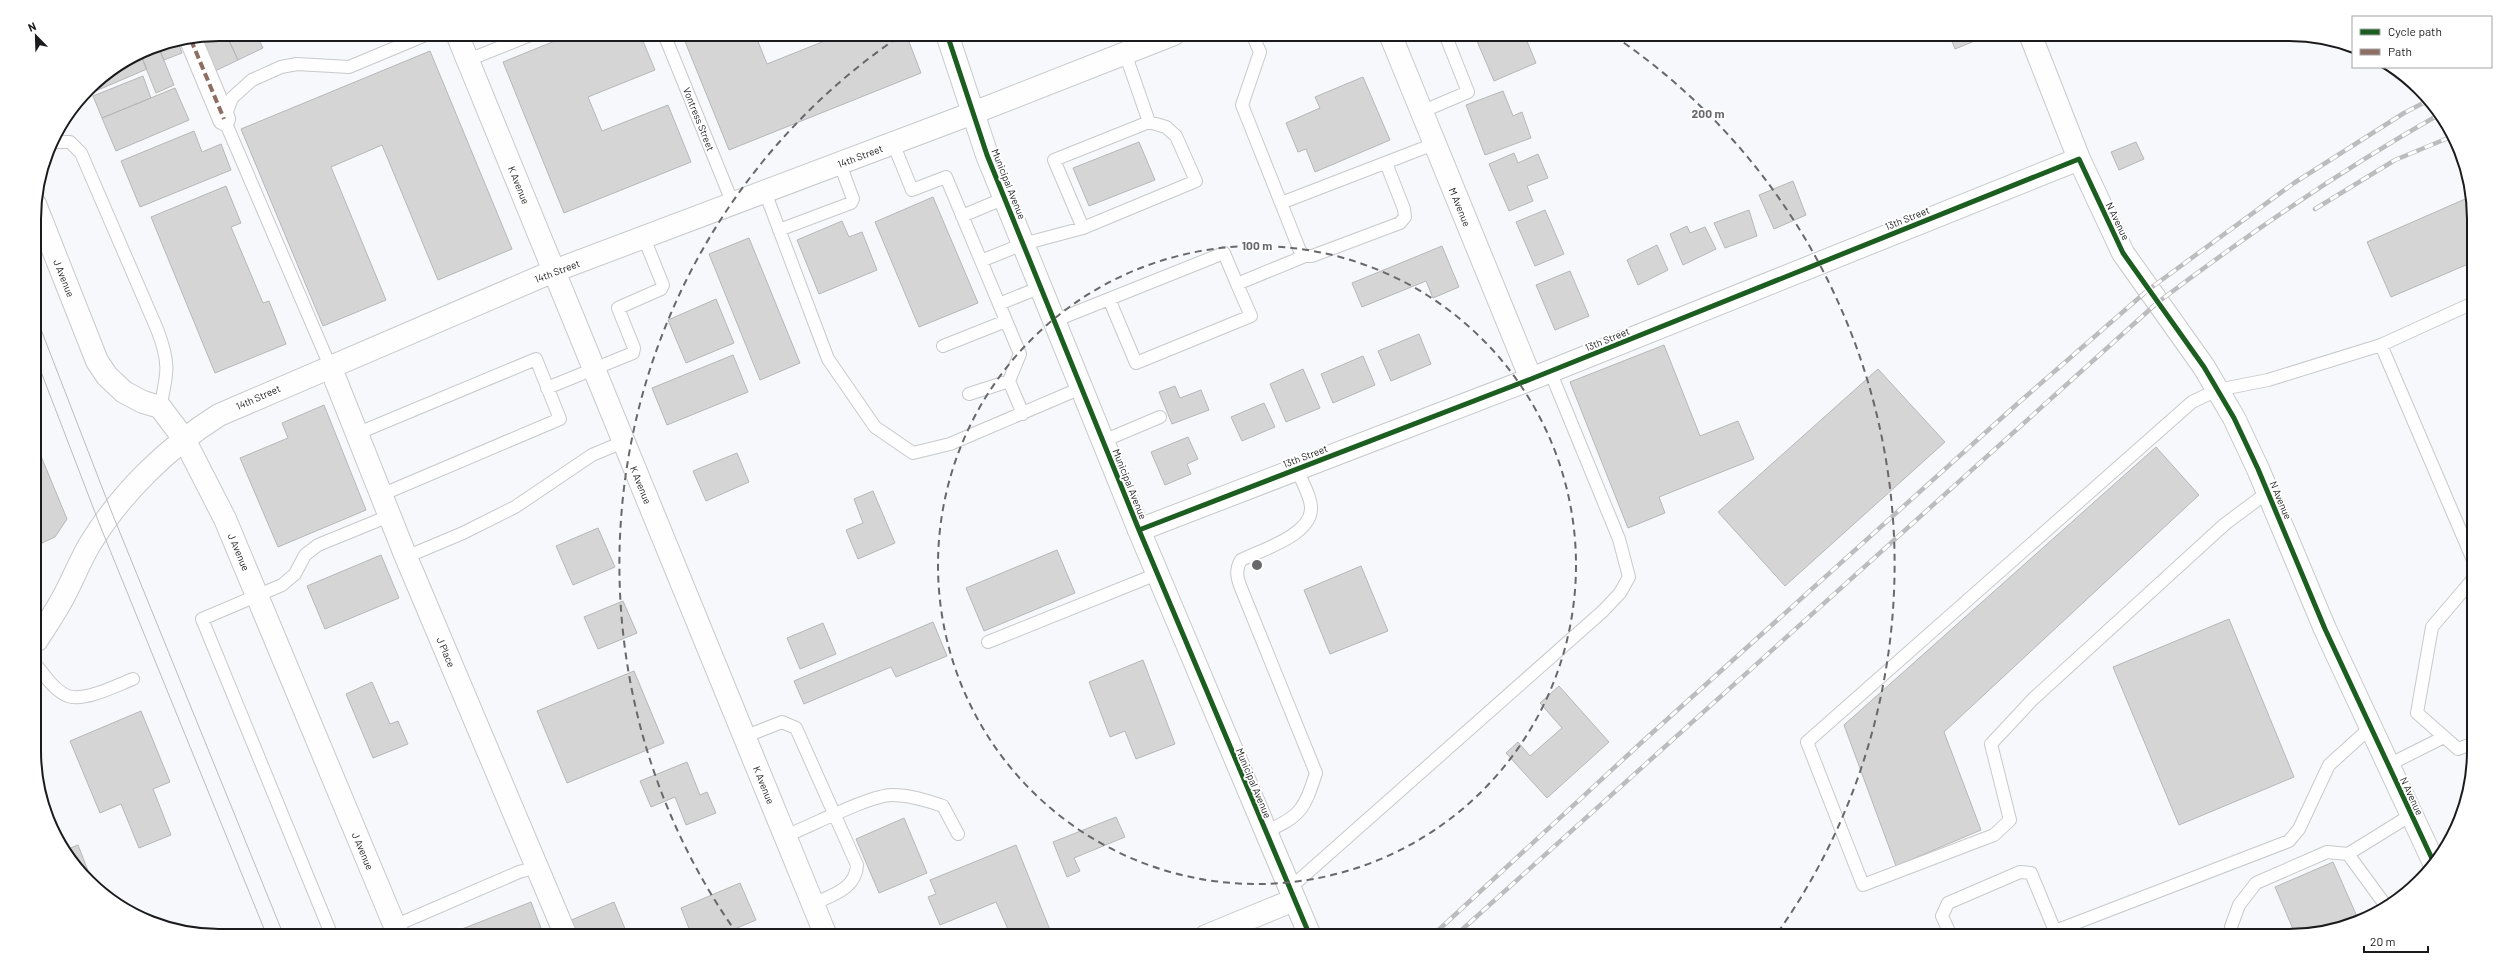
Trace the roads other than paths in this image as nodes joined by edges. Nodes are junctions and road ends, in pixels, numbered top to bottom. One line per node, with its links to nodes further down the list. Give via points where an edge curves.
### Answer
1 (411, 41): 16 (lane, via 349,67 297,64 281,67 252,80 232,98)
2 (461, 41): 13 (street, K Avenue)
3 (516, 41): 13 (lane)
4 (667, 41): 27 (lane, Vontress Street)
5 (951, 41): 15 (street, Municipal Avenue)
6 (1156, 41): 12 (street, 14th Street)
7 (1255, 41): 26 (lane, via 1260,52 1242,105)
8 (1393, 41): 14 (street, M Avenue)
9 (1448, 41): 14 (lane, via 1468,92)
10 (2033, 41): 21 (street, N Avenue)
11 (192, 43): 16 (street)
12 (1125, 53): 15 (street, 14th Street); 17 (lane)
13 (468, 60): 36 (street, K Avenue)
14 (1421, 112): 20 (street, M Avenue)
15 (973, 113): 19 (street, 14th Street); 25 (street, Municipal Avenue)
16 (224, 119): 46 (lane)
17 (1149, 122): 30 (lane, via 1054,160); 30 (lane, via 1166,127 1176,136 1196,181)
18 (58, 142): 54 (lane, via 70,142 81,153 164,346 168,373)
19 (893, 143): 23 (street, 14th Street); 28 (lane, via 912,190 946,177)
20 (1434, 144): 22 (lane); 48 (street, M Avenue)
21 (2079, 159): 48 (street, 13th Street); 52 (street, N Avenue, via 2123,254 2204,367)
22 (1386, 163): 26 (lane); 34 (lane, via 1405,217 1400,222 1312,256)
23 (840, 164): 24 (street, 14th Street); 31 (lane, via 853,199 851,203)
24 (765, 192): 27 (street, 14th Street); 31 (lane)
25 (1005, 198): 28 (lane); 33 (street, Municipal Avenue)
26 (1281, 203): 34 (lane, via 1300,251)
27 (733, 204): 32 (street, 14th Street)
28 (962, 216): 35 (lane)
29 (41, 219): 54 (street, J Avenue, via 97,361 107,376 124,392)
30 (1083, 228): 33 (lane)
31 (780, 230): 55 (lane, via 828,359 875,427 913,453 950,444)
32 (644, 238): 36 (street, 14th Street); 47 (lane, via 663,285 661,289 618,308 634,348 633,352)
33 (1023, 244): 35 (lane); 38 (street, Municipal Avenue)
34 (1305, 256): 37 (lane)
35 (981, 261): 40 (lane)
36 (554, 272): 46 (street, 14th Street); 47 (street, K Avenue)
37 (1237, 284): 39 (lane, via 1224,253); 39 (lane, via 1251,316 1136,363)
38 (1041, 287): 40 (lane); 43 (street, Municipal Avenue)
39 (1109, 299): 43 (lane)
40 (999, 304): 42 (lane)
41 (2467, 306): 44 (lane)
42 (1006, 321): 45 (lane); 49 (lane, via 1020,354)
43 (1054, 321): 51 (street, Municipal Avenue)
44 (2381, 344): 52 (lane, via 2268,380); 66 (lane)
45 (943, 346)
46 (330, 366): 57 (street, J Place); 58 (street, 14th Street, via 219,415)
47 (593, 368): 50 (lane); 60 (street, K Avenue)
48 (1540, 375): 61 (street, 13th Street); 88 (lane, via 1619,539 1629,577 1620,593 1603,611)
49 (1008, 381): 53 (lane); 55 (lane)
50 (547, 388): 57 (lane, via 536,359); 63 (lane, via 560,419)
51 (1081, 388): 55 (lane); 59 (street, Municipal Avenue)
52 (2217, 390): 62 (street, N Avenue, via 2234,418); 62 (lane, via 2192,402 1807,742 1863,885 1994,834 2010,820 1991,744 2033,699 2225,524)
53 (969, 394)
54 (160, 407): 58 (street, J Avenue)
55 (1023, 414)
56 (1160, 417): 59 (lane)
57 (356, 434): 63 (street, J Place)
58 (184, 439): 70 (street, J Avenue, via 225,519); 71 (street, 14th Street, via 137,482 112,513 89,545 63,598)
59 (1103, 441): 65 (street, Municipal Avenue)
60 (624, 442): 67 (lane, via 592,455 515,507); 76 (street, K Avenue)
61 (1297, 469): 65 (street, 13th Street); 82 (lane, via 1311,508 1309,519 1290,537 1241,560 1237,566 1236,576 1316,773 1306,803 1300,812)
62 (2268, 492): 75 (street, N Avenue, via 2325,629)
63 (381, 495): 64 (street, J Place)
64 (389, 516): 67 (street, J Place); 70 (lane, via 318,545 305,555 288,580)
65 (1139, 530): 68 (street, Municipal Avenue)
66 (2467, 546)
67 (406, 557): 87 (street, J Place)
68 (1157, 574): 72 (lane); 82 (street, Municipal Avenue)
69 (2467, 586): 77 (lane, via 2432,627 2417,713)
70 (257, 596): 91 (lane, via 202,619); 92 (street, J Avenue)
71 (41, 634)
72 (988, 642)
73 (41, 671): 74 (lane, via 52,684 75,698 99,693)
74 (133, 678)
75 (2370, 727): 79 (street, N Avenue); 100 (lane, via 2329,766 2299,829 2289,841)
76 (744, 737): 80 (lane, via 782,722 796,728); 84 (street, K Avenue)
77 (2444, 737): 78 (lane, via 2458,750); 79 (lane)
78 (2467, 746)
79 (2388, 765): 81 (street, N Avenue)
80 (835, 815): 83 (lane, via 890,795 913,797 943,806); 84 (lane); 90 (lane, via 857,864 856,875 847,887)
81 (2411, 815): 85 (lane); 86 (street, N Avenue)
82 (1265, 832): 88 (street, Municipal Avenue)
83 (958, 834)
84 (785, 836): 90 (street, K Avenue)
85 (2348, 854): 89 (lane); 101 (lane, via 2327,852 2256,883 2239,905)
86 (2432, 858)
87 (537, 867): 93 (lane, via 519,872); 94 (street, J Place)
88 (1292, 894): 96 (street); 97 (street, Municipal Avenue)
89 (2383, 902)
90 (813, 904): 95 (street, K Avenue)
91 (329, 929)
92 (395, 929)
93 (400, 929)
94 (563, 929)
95 (823, 929)
96 (1220, 929)
97 (1307, 929)
98 (1948, 929): 99 (lane, via 1942,916 1948,903 2020,872 2030,873)
99 (2054, 929)
100 (2060, 929)
101 (2232, 929)

